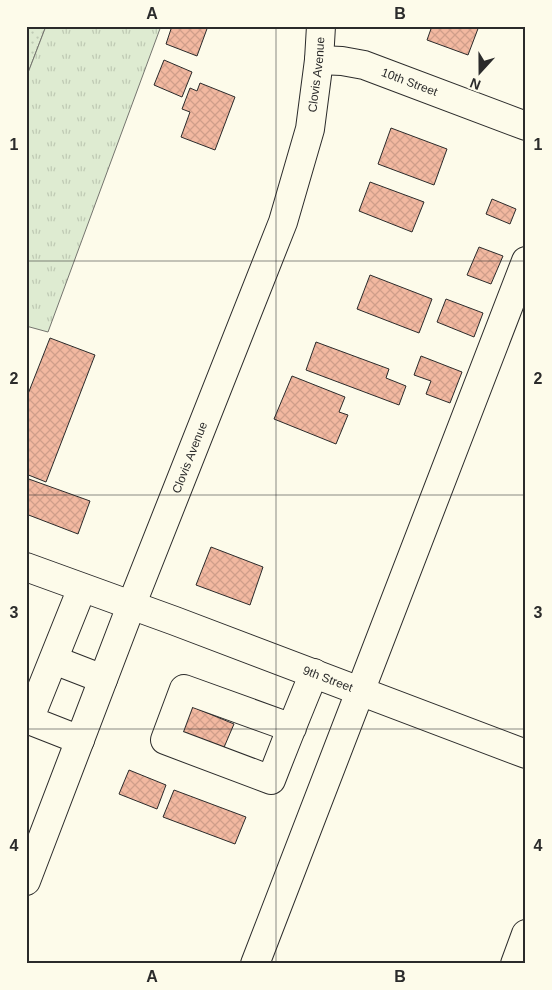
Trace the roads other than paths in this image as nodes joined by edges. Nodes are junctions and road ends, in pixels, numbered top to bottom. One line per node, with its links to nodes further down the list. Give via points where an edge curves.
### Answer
1 (320, 26): 2 (main road, Clovis Avenue)
2 (319, 60): 3 (main road, 10th Street, via 364,65); 7 (main road, Clovis Avenue, via 310,129 283,222)
3 (526, 126)
4 (526, 261): 11 (main road)
5 (26, 567): 6 (main road, 9th Street)
6 (82, 588): 7 (main road, 9th Street); 8 (main road)
7 (131, 606): 9 (main road, 9th Street); 10 (main road, Clovis Avenue)
8 (54, 660): 10 (main road); 13 (main road, via 29,720)
9 (314, 673): 11 (main road, 9th Street); 12 (main road)
10 (103, 679): 13 (main road, Clovis Avenue)
11 (360, 691): 14 (main road, 9th Street); 17 (main road)
12 (292, 728)
13 (80, 740): 15 (main road, Clovis Avenue)
14 (526, 754)
15 (26, 881)
16 (526, 934): 18 (main road)
17 (255, 964)
18 (515, 964)

